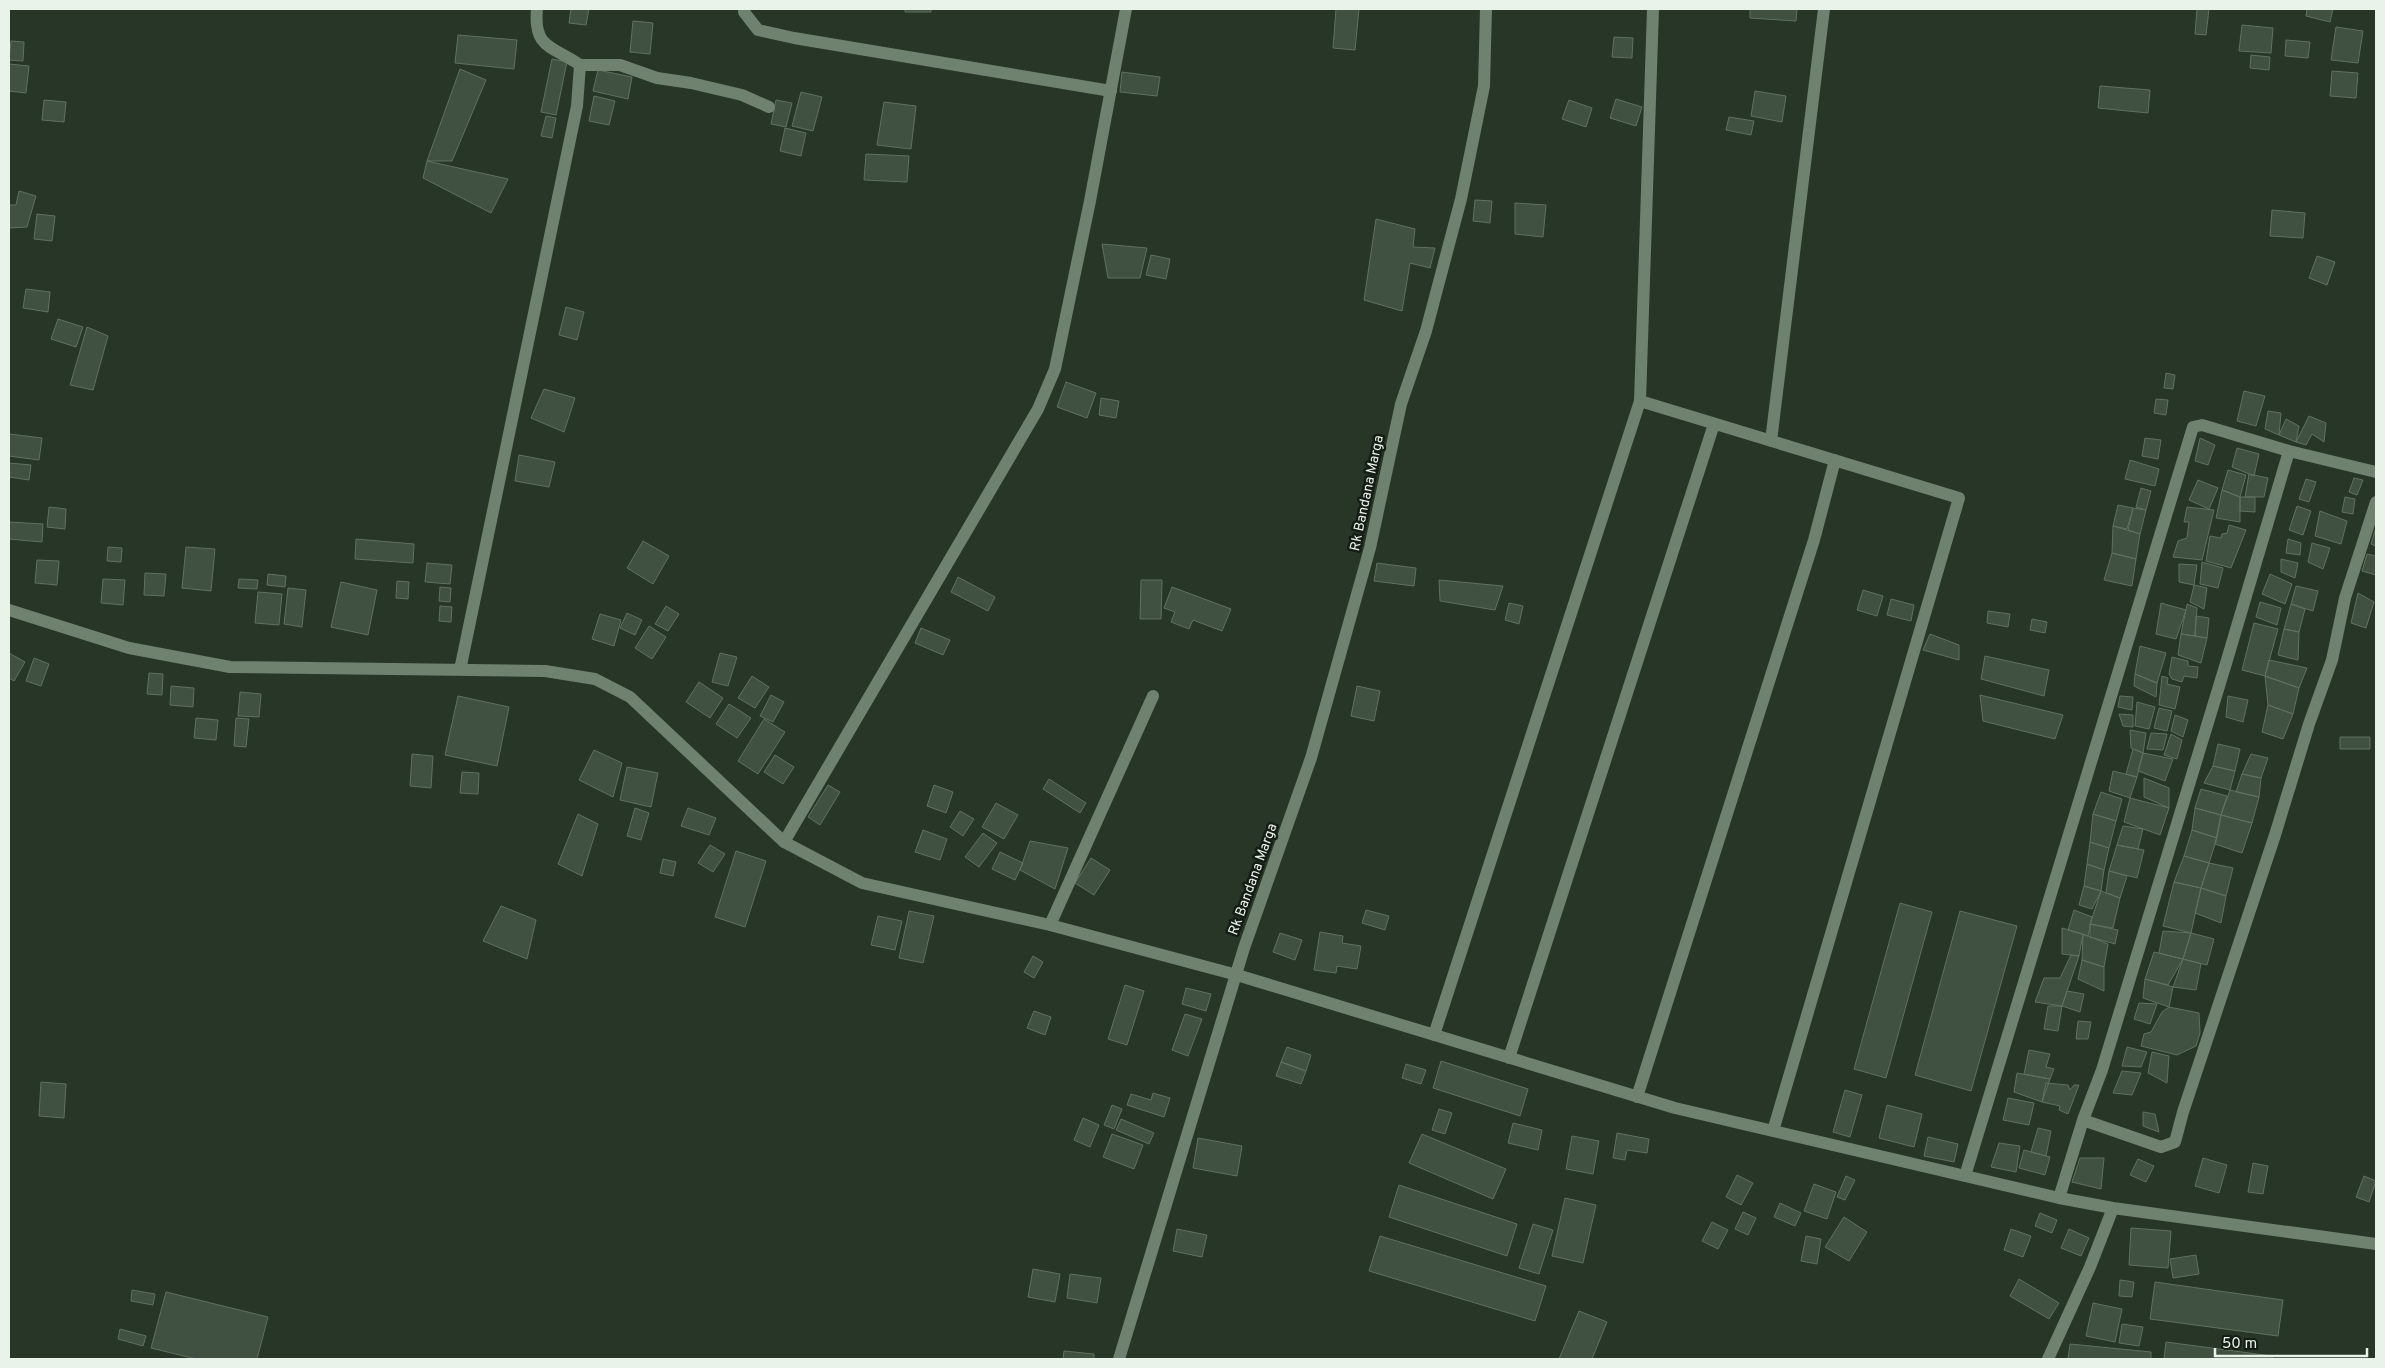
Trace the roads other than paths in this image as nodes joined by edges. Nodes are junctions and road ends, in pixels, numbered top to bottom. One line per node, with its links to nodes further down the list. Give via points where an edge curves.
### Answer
1 (537, 9): 7 (street, via 535,27 546,47)
2 (744, 9): 8 (street, via 758,30)
3 (1126, 9): 8 (street)
4 (1486, 9): 22 (street, Rk Bandana Marga, via 1484,86 1451,242 1401,404 1370,548 1312,758)
5 (1653, 9): 10 (street)
6 (1824, 9): 12 (street)
7 (580, 65): 9 (street, via 620,65 656,78 742,95); 18 (street, via 577,106)
8 (1111, 91): 20 (street, via 1055,369 1038,409)
9 (769, 107)
10 (1640, 401): 11 (street); 23 (street)
11 (1714, 424): 12 (street); 24 (street)
12 (1771, 441): 14 (street)
13 (2289, 450): 15 (street); 26 (street, via 2105,1061); 28 (street, via 2202,425 2193,426)
14 (1835, 460): 25 (street, via 1814,540); 27 (street, via 1959,498)
15 (2376, 472)
16 (2376, 502): 26 (street, via 2345,598 2332,660 2175,1142 2161,1147)
17 (9, 610): 18 (street, via 129,648 230,667)
18 (460, 670): 20 (street, via 545,671 594,679 630,697)
19 (1153, 696): 21 (street)
20 (784, 842): 21 (street, via 862,883)
21 (1050, 925): 22 (street)
22 (1236, 975): 23 (street); 32 (street, Rk Bandana Marga)
23 (1434, 1035): 24 (street)
24 (1509, 1058): 25 (street)
25 (1637, 1097): 27 (street)
26 (2083, 1120): 29 (street)
27 (1773, 1131): 28 (street)
28 (1965, 1176): 29 (street)
29 (2059, 1198): 30 (street)
30 (2114, 1208): 31 (street); 33 (street)
31 (2376, 1244)
32 (1119, 1359)
33 (2048, 1359)

